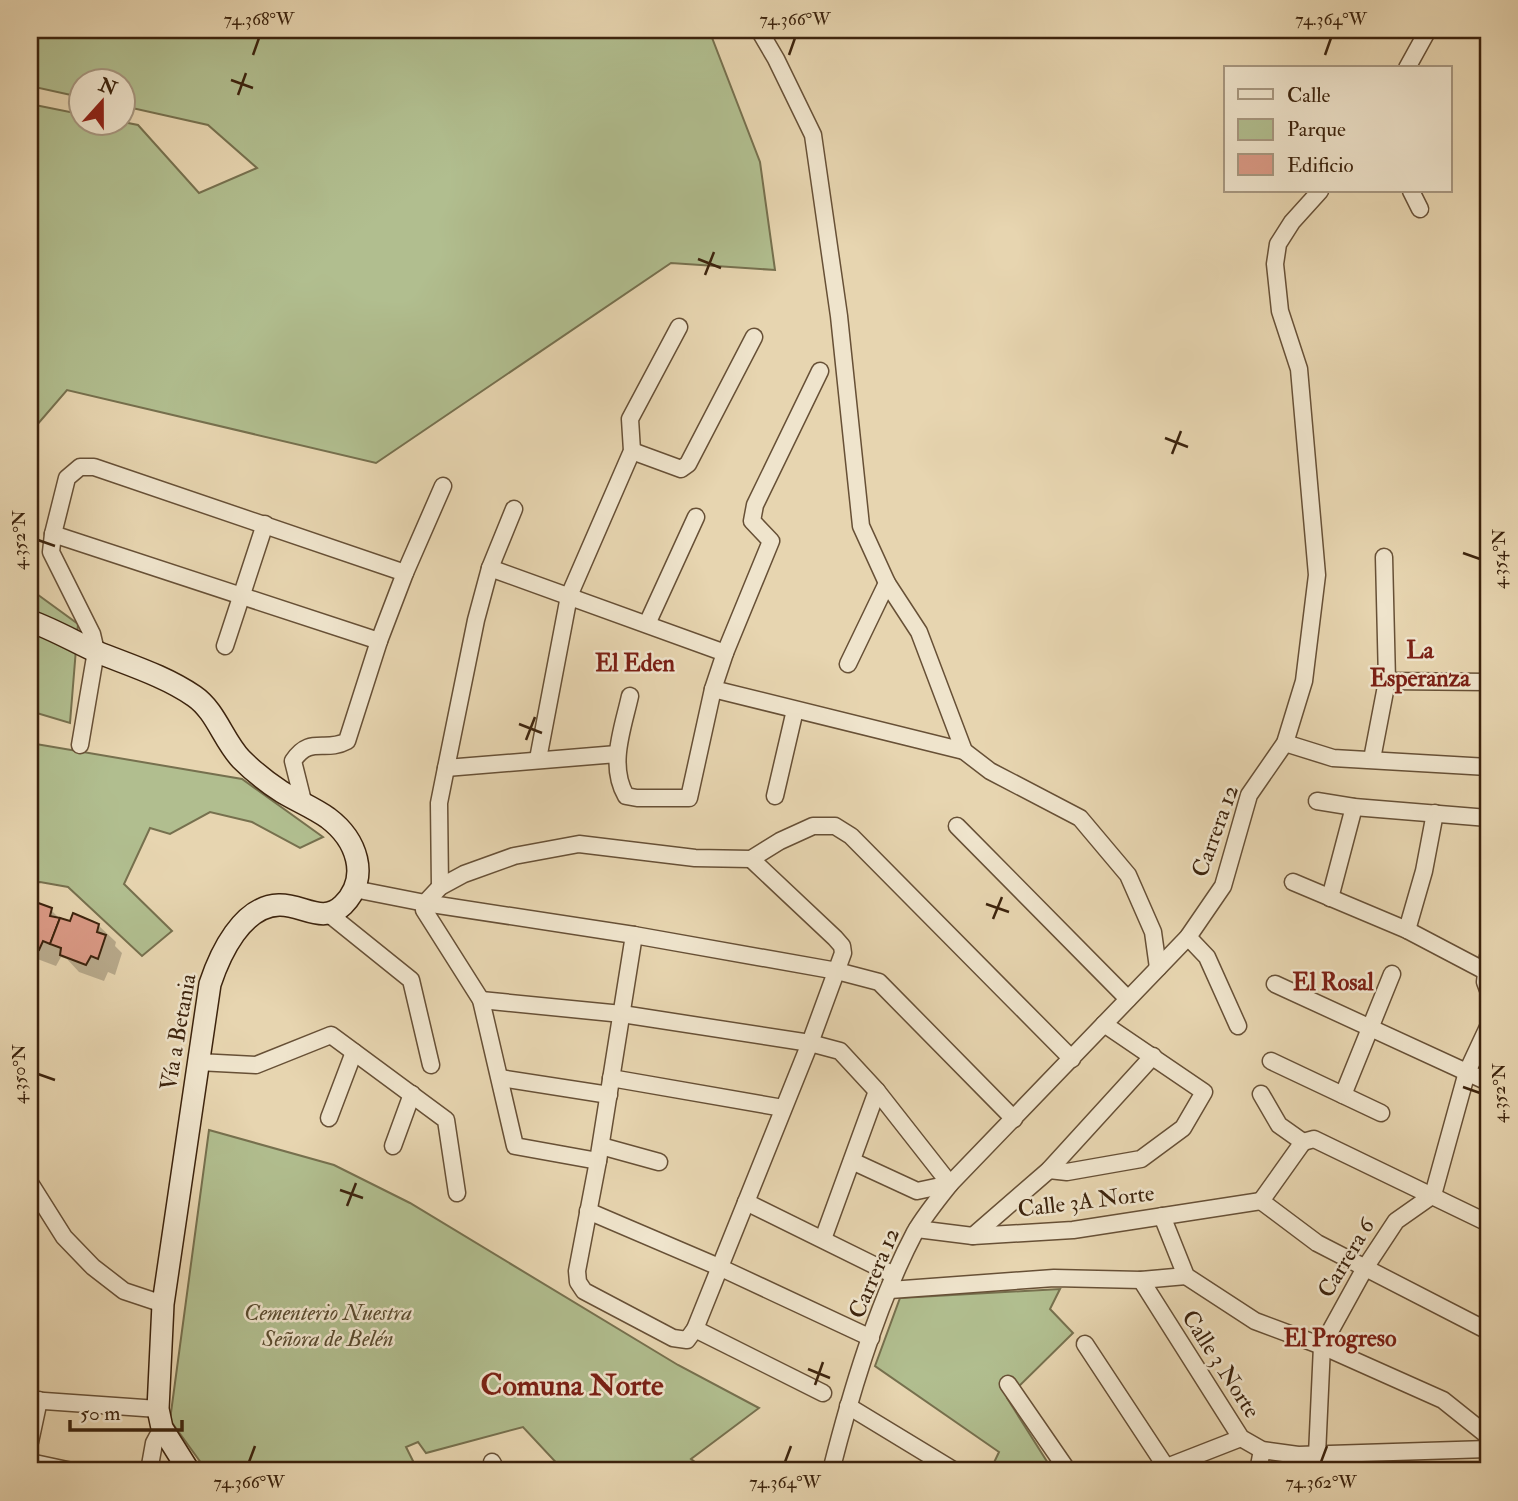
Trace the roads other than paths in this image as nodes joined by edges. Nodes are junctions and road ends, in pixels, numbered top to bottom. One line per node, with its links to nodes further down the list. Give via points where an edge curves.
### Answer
1 (759, 30): 19 (street, via 813,135 862,526)
2 (1428, 30): 3 (street)
3 (1408, 66)
4 (1319, 192): 34 (street, Carrera 12, via 1278,244 1275,264 1280,311 1299,369 1317,575 1304,681)
5 (1412, 192): 6 (street)
6 (1420, 209)
7 (679, 327): 10 (street, via 630,419)
8 (754, 337): 10 (street, via 688,464 681,469)
9 (820, 371): 27 (street, via 755,505 752,521 771,541)
10 (632, 451): 21 (street)
11 (443, 486): 18 (street)
12 (514, 509): 17 (street)
13 (696, 517): 23 (street)
14 (265, 524): 15 (street, via 94,467 80,467 67,478); 18 (street); 20 (street)
15 (53, 534): 20 (street); 26 (street, via 51,552)
16 (1384, 557): 29 (street)
17 (490, 568): 21 (street); 41 (street)
18 (405, 573): 24 (street)
19 (887, 583): 28 (street); 36 (street, via 919,632)
20 (242, 596): 24 (street); 25 (street)
21 (569, 596): 23 (street); 39 (street)
22 (30, 621): 26 (street)
23 (647, 624): 27 (street)
24 (379, 641): 44 (street, via 347,741 337,747 307,746 293,761)
25 (225, 646)
26 (96, 651): 35 (street); 44 (street, via 202,702 242,759)
27 (725, 653): 31 (street)
28 (848, 664)
29 (1387, 681): 30 (street); 38 (street)
30 (1488, 682)
31 (713, 689): 33 (street); 37 (street, via 689,798 626,796 619,784)
32 (630, 696): 37 (street)
33 (794, 710): 36 (street); 42 (street)
34 (1285, 743): 38 (street, via 1333,758); 58 (street, Carrera 12, via 1249,794 1223,886)
35 (80, 745)
36 (964, 751): 60 (street, via 990,771 1080,818 1128,875 1153,932)
37 (617, 754): 39 (street)
38 (1372, 758): 40 (street)
39 (538, 759): 41 (street)
40 (1488, 767)
41 (446, 768): 51 (street, via 439,803)
42 (775, 796)
43 (1317, 801): 45 (street)
44 (304, 805): 52 (street, via 345,834 359,866)
45 (1354, 807): 46 (street); 53 (street)
46 (1435, 813): 47 (street); 56 (street)
47 (1488, 818)
48 (957, 826): 65 (street)
49 (751, 859): 51 (street, via 695,858 579,844 514,856); 61 (street, via 842,946); 75 (street, via 813,826 835,826 851,836)
50 (1293, 882): 53 (street)
51 (440, 887): 54 (street)
52 (354, 889): 54 (street); 55 (street, via 343,905)
53 (1330, 898): 56 (street)
54 (425, 903): 57 (street); 66 (street, via 426,916)
55 (329, 914): 77 (street, Vía a Betania, via 276,905 249,917 228,944 210,984); 78 (street, via 411,980)
56 (1407, 930): 59 (street)
57 (634, 935): 61 (street); 67 (street)
58 (1188, 937): 60 (street, Carrera 12); 69 (street, via 1207,957)
59 (1487, 964): 64 (street)
60 (1158, 968): 65 (street, Carrera 12)
61 (837, 971): 72 (street); 90 (street, via 879,982)
62 (1392, 974): 71 (street)
63 (1275, 984): 71 (street)
64 (1488, 990)
65 (1128, 999): 68 (street, Carrera 12)
66 (481, 1000): 67 (street); 80 (street)
67 (622, 1014): 72 (street); 82 (street)
68 (1104, 1024): 74 (street); 75 (street, Carrera 12)
69 (1238, 1026)
70 (1488, 1027): 79 (street)
71 (1371, 1028): 79 (street); 86 (street)
72 (810, 1043): 83 (street, via 841,1051); 87 (street)
73 (354, 1052): 77 (street, via 331,1035 256,1065); 84 (street); 89 (street)
74 (1153, 1056): 96 (street); 96 (street, via 1204,1092 1183,1128 1141,1159 1068,1172)
75 (1072, 1059): 90 (street, Carrera 12)
76 (1271, 1061): 86 (street)
77 (198, 1062): 114 (street, Vía a Betania)
78 (431, 1065)
79 (1467, 1072): 81 (street); 100 (street)
80 (500, 1078): 82 (street); 93 (street, via 515,1146)
81 (1488, 1082)
82 (610, 1086): 87 (street); 93 (street)
83 (877, 1091): 94 (street); 98 (street)
84 (412, 1094): 92 (street); 99 (street, via 446,1120)
85 (1261, 1094): 91 (street, via 1279,1125)
86 (1343, 1095): 88 (street)
87 (783, 1108): 102 (street)
88 (1381, 1113)
89 (330, 1118)
90 (1014, 1119): 98 (street, Carrera 12)
91 (1303, 1142): 100 (street, via 1314,1139); 101 (street)
92 (393, 1146)
93 (599, 1154): 95 (street); 103 (street)
94 (852, 1161): 98 (street, via 917,1191); 108 (street)
95 (659, 1162)
96 (1049, 1170): 107 (street)
97 (30, 1183): 114 (street, via 64,1237 93,1267 124,1291)
98 (950, 1184): 106 (street, Carrera 12)
99 (457, 1193)
100 (1433, 1195): 105 (street); 110 (street, Carrera 6, via 1396,1221)
101 (1261, 1201): 104 (street, Calle 3A Norte); 110 (street, via 1317,1243)
102 (746, 1202): 108 (street); 109 (street)
103 (588, 1211): 109 (street); 115 (street, via 576,1271 584,1291 673,1338 687,1340)
104 (1162, 1216): 107 (street, Calle 3A Norte, via 1073,1230); 111 (street)
105 (1488, 1223)
106 (917, 1229): 107 (street, Calle 3A Norte); 113 (street, Carrera 12)
107 (973, 1236)
108 (823, 1239): 113 (street)
109 (719, 1267): 115 (street); 117 (street)
110 (1365, 1268): 116 (street); 119 (street, Carrera 6)
111 (1186, 1276): 112 (street); 119 (street, via 1255,1321)
112 (1141, 1280): 113 (street); 126 (street, Calle 3 Norte)
113 (892, 1282): 117 (street, Carrera 12)
114 (163, 1304): 124 (street, Vía a Betania)
115 (695, 1329): 121 (street)
116 (1488, 1331)
117 (871, 1338): 123 (street, Carrera 12)
118 (1085, 1344): 132 (street)
119 (1322, 1346): 125 (street, via 1443,1400); 130 (street, Carrera 6)
120 (1008, 1384): 138 (street)
121 (823, 1393)
122 (34, 1400): 124 (street); 127 (street)
123 (848, 1406): 136 (street, Carrera 12); 137 (street)
124 (160, 1418): 134 (street); 135 (street)
125 (1488, 1436)
126 (1241, 1438): 129 (street, Calle 3 Norte); 132 (street)
127 (30, 1442)
128 (1488, 1449): 130 (street, Calle 3 Norte)
129 (1262, 1450): 130 (street, Calle 3 Norte); 139 (street)
130 (1317, 1455): 140 (street, Carrera 6)
131 (30, 1462): 133 (street)
132 (1161, 1469)
133 (72, 1471)
134 (149, 1471)
135 (190, 1471)
136 (831, 1471)
137 (955, 1471)
138 (1068, 1471)
139 (1258, 1471)
140 (1322, 1471)

